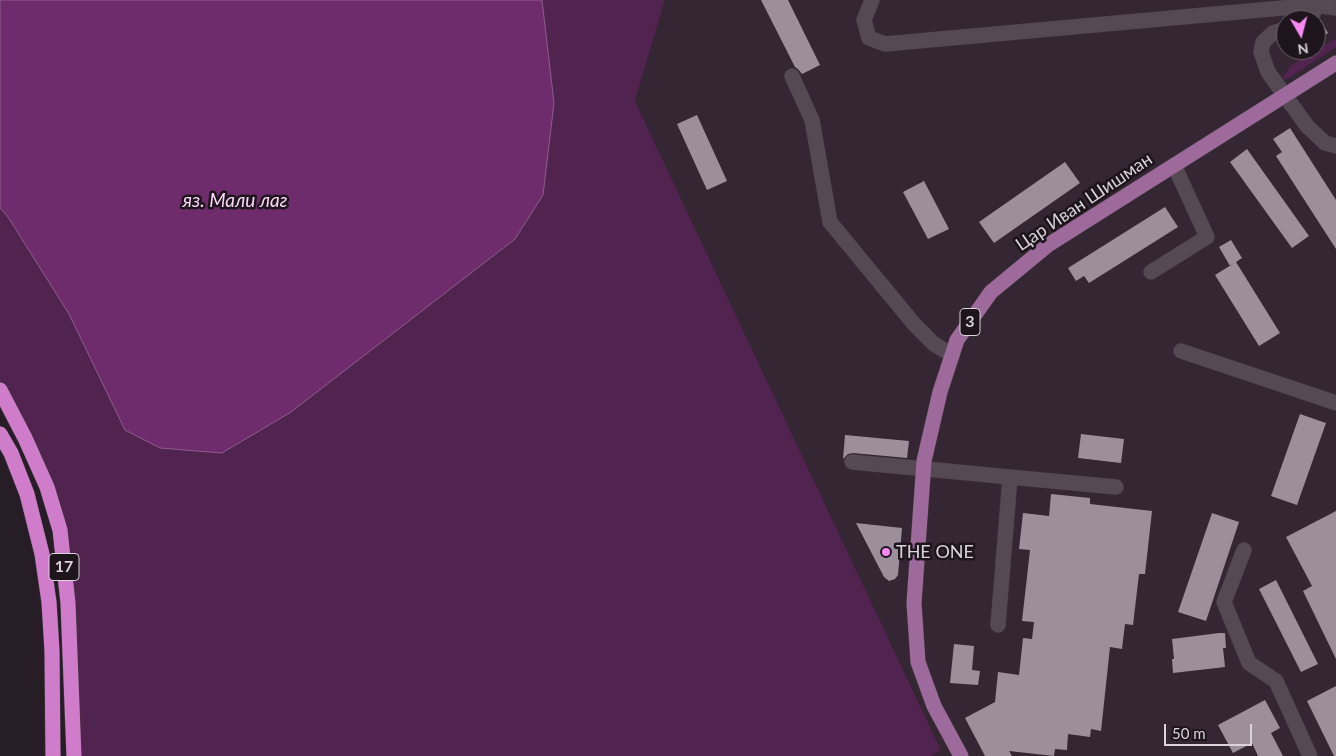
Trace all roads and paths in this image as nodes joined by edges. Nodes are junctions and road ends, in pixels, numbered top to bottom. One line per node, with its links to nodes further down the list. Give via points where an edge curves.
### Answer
1 (872, 0): 3 (street, via 864,20 867,30 870,38 886,44)
2 (1332, 0): 4 (street)
3 (1288, 4): 4 (street)
4 (1315, 5): 5 (street); 6 (street)
5 (1336, 8)
6 (1314, 10)
7 (1276, 32): 10 (street, via 1263,42 1261,52 1268,72)
8 (1336, 62): 10 (main road, Цар Иван Шишман / 3)
9 (792, 76): 15 (street, via 812,120 830,222 914,324 934,344)
10 (1285, 95): 11 (street, via 1307,126 1326,143); 12 (main road, Цар Иван Шишман / 3)
11 (1336, 146)
12 (1174, 166): 13 (street, via 1206,237); 15 (main road, Цар Иван Шишман / 3, via 1048,244 991,292 957,340)
13 (1151, 272)
14 (1181, 351): 17 (street)
15 (952, 355): 20 (main road, Цар Иван Шишман / 3, via 940,392)
16 (0, 390): 26 (highway, 17, via 47,486 60,530 69,612)
17 (1336, 403)
18 (0, 434): 25 (highway, 17, via 27,494 42,554 51,631)
19 (852, 462): 20 (street)
20 (924, 470): 21 (street); 27 (main road, Цар Иван Шишман / 3, via 914,603 918,662 934,706)
21 (1010, 477): 22 (street); 24 (street)
22 (1116, 487)
23 (1244, 550): 28 (street, via 1224,602 1249,663 1276,681)
24 (998, 625)
25 (53, 756)
26 (74, 756)
27 (961, 756)
28 (1310, 756)

